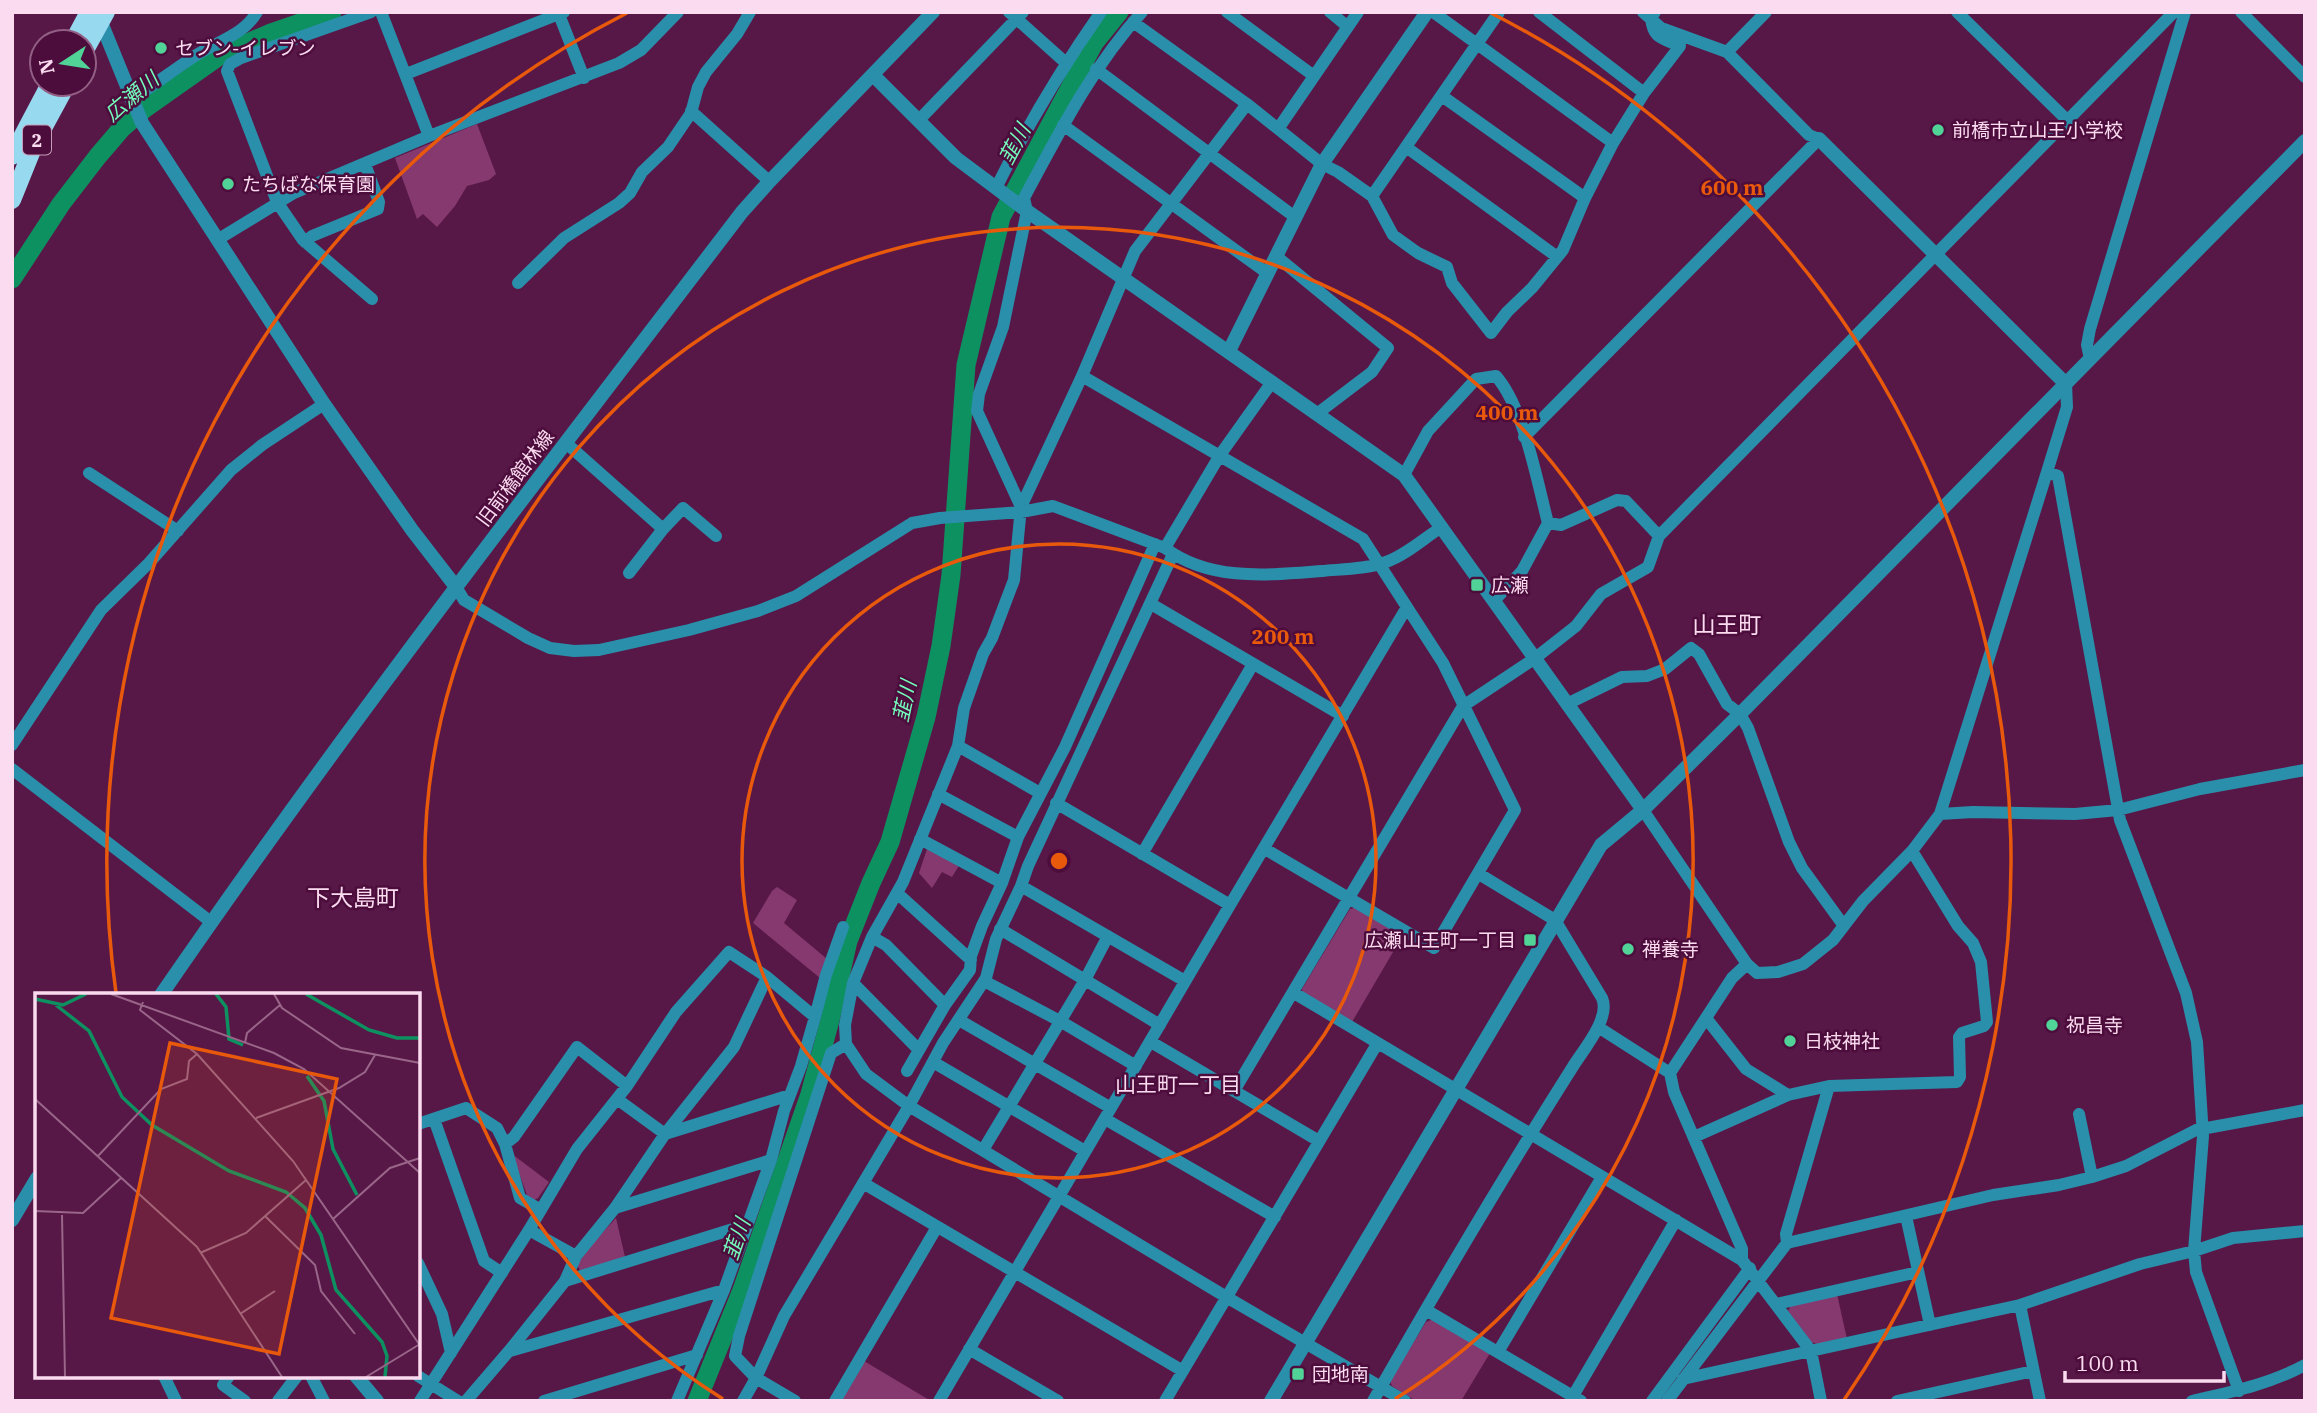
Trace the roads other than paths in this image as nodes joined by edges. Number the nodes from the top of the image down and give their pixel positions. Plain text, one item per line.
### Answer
1 (257, 12) edge
2 (370, 12) edge
3 (381, 12) edge
4 (678, 12) edge
5 (750, 12) edge
6 (933, 12) edge
7 (1101, 12) edge
8 (1227, 12) edge
9 (1330, 12) edge
10 (1358, 12) edge
11 (1427, 12) edge
12 (1433, 12) edge
13 (1499, 12) edge
14 (1539, 12) edge
15 (1766, 12) edge
16 (1957, 12) edge
17 (2174, 12) edge
18 (2185, 12) edge
19 (2241, 12) edge
20 (560, 13) edge
21 (98, 14) edge
22 (1016, 14) edge
23 (1650, 14) edge
24 (1138, 17) edge
25 (1348, 27) junction
26 (86, 28) edge
27 (1478, 45) junction
28 (1727, 52) junction
29 (1066, 63) junction
30 (1096, 69) junction
31 (406, 74) junction
32 (873, 75) junction
33 (1314, 76) junction
34 (2305, 77) edge
35 (584, 78) junction
36 (1644, 93) junction
37 (1442, 96) junction
38 (43, 98) edge
39 (60, 98) edge
40 (132, 103) junction
41 (1247, 104) junction
42 (691, 111) junction
43 (918, 121) junction
44 (2068, 121) junction
45 (1063, 125) junction
46 (1278, 129) junction
47 (429, 136) junction
48 (1819, 139) junction
49 (2305, 141) edge
50 (1613, 144) junction
51 (1406, 147) junction
52 (1210, 153) junction
53 (12, 156) edge
54 (365, 164) junction
55 (1322, 164) junction
56 (769, 181) junction
57 (998, 189) junction
58 (1372, 196) junction
59 (1585, 198) junction
60 (12, 200) edge
61 (277, 202) junction
62 (1171, 204) junction
63 (1022, 206) junction
64 (1295, 217) junction
65 (216, 240) junction
66 (305, 242) junction
67 (1276, 256) junction
68 (1556, 256) junction
69 (1936, 256) junction
70 (1267, 274) junction
71 (1124, 277) junction
72 (518, 283) dead end
73 (372, 299) dead end
74 (1229, 351) junction
75 (2090, 359) junction
76 (1082, 376) junction
77 (1272, 382) junction
78 (2066, 384) junction
79 (324, 404) junction
80 (1318, 413) junction
81 (1524, 437) junction
82 (566, 443) junction
83 (1220, 455) junction
84 (2047, 472) junction
85 (89, 473) dead end
86 (1404, 475) junction
87 (1021, 510) junction
88 (1548, 523) junction
89 (1441, 527) junction
90 (663, 529) junction
91 (178, 531) junction
92 (716, 536) dead end
93 (1659, 536) junction
94 (1164, 549) junction
95 (1380, 564) junction
96 (629, 573) dead end
97 (456, 587) junction
98 (1494, 601) junction
99 (1151, 604) junction
100 (1407, 607) junction
101 (1534, 659) junction
102 (1253, 664) junction
103 (1567, 704) junction
104 (1463, 706) junction
105 (1741, 714) junction
106 (1343, 716) junction
107 (12, 745) edge
108 (957, 746) junction
109 (12, 769) edge
110 (2305, 770) edge
111 (1040, 793) junction
112 (938, 794) junction
113 (1056, 803) junction
114 (1643, 810) junction
115 (2118, 810) junction
116 (1940, 814) junction
117 (1018, 837) junction
118 (920, 839) junction
119 (1265, 849) junction
120 (1912, 851) junction
121 (1142, 854) junction
122 (1479, 874) junction
123 (1002, 883) junction
124 (1021, 886) junction
125 (897, 893) junction
126 (1350, 898) junction
127 (1230, 905) junction
128 (1555, 920) junction
129 (211, 922) junction
130 (1844, 926) junction
131 (843, 927) dead end
132 (1000, 929) junction
133 (1108, 936) junction
134 (872, 937) junction
135 (971, 960) junction
136 (1747, 964) junction
137 (767, 977) junction
138 (1085, 980) junction
139 (984, 981) junction
140 (1185, 981) junction
141 (853, 984) junction
142 (162, 993) edge
143 (1294, 993) junction
144 (945, 1005) junction
145 (815, 1017) junction
146 (1706, 1018) junction
147 (959, 1020) junction
148 (1060, 1021) junction
149 (1160, 1025) junction
150 (1598, 1027) junction
151 (1151, 1042) junction
152 (846, 1044) junction
153 (1377, 1044) junction
154 (919, 1050) junction
155 (933, 1062) junction
156 (1034, 1065) junction
157 (1136, 1066) junction
158 (907, 1071) dead end
159 (1670, 1073) junction
160 (627, 1086) junction
161 (1829, 1086) junction
162 (1456, 1088) junction
163 (1234, 1091) junction
164 (790, 1095) junction
165 (1788, 1095) junction
166 (617, 1099) junction
167 (909, 1106) junction
168 (1009, 1106) junction
169 (2305, 1110) edge
170 (1108, 1114) junction
171 (2079, 1114) dead end
172 (434, 1119) junction
173 (420, 1123) edge
174 (2203, 1129) junction
175 (665, 1133) junction
176 (1531, 1135) junction
177 (1694, 1137) junction
178 (1319, 1141) junction
179 (505, 1144) junction
180 (983, 1150) junction
181 (1085, 1151) junction
182 (771, 1160) junction
183 (1602, 1177) junction
184 (2092, 1177) junction
185 (35, 1181) edge
186 (863, 1183) junction
187 (1059, 1196) junction
188 (615, 1208) junction
189 (541, 1210) junction
190 (1906, 1216) junction
191 (1275, 1217) junction
192 (12, 1220) edge
193 (1676, 1220) junction
194 (746, 1225) junction
195 (937, 1227) junction
196 (529, 1230) junction
197 (2305, 1231) edge
198 (1787, 1243) junction
199 (2194, 1251) junction
200 (576, 1256) junction
201 (1746, 1264) junction
202 (420, 1266) edge
203 (1918, 1272) junction
204 (502, 1273) junction
205 (1013, 1273) junction
206 (1759, 1280) junction
207 (565, 1281) junction
208 (724, 1290) junction
209 (1228, 1298) junction
210 (1776, 1304) junction
211 (2020, 1305) junction
212 (1426, 1310) junction
213 (1930, 1325) junction
214 (1305, 1343) junction
215 (969, 1349) junction
216 (509, 1351) junction
217 (1811, 1351) junction
218 (1498, 1352) junction
219 (450, 1353) junction
220 (696, 1355) junction
221 (2305, 1364) edge
222 (1182, 1371) junction
223 (2033, 1371) junction
224 (420, 1377) edge
225 (165, 1378) edge
226 (228, 1378) edge
227 (295, 1378) edge
228 (312, 1378) edge
229 (358, 1378) edge
230 (756, 1378) junction
231 (1683, 1378) junction
232 (430, 1384) junction
233 (1381, 1386) junction
234 (2239, 1391) junction
235 (1577, 1398) edge
236 (176, 1401) edge
237 (245, 1401) edge
238 (278, 1401) edge
239 (324, 1401) edge
240 (377, 1401) edge
241 (419, 1401) edge
242 (458, 1401) edge
243 (466, 1401) edge
244 (544, 1401) edge
245 (677, 1401) edge
246 (743, 1401) edge
247 (796, 1401) edge
248 (835, 1401) edge
249 (939, 1401) edge
250 (1058, 1401) edge
251 (1166, 1401) edge
252 (1271, 1401) edge
253 (1373, 1401) edge
254 (1405, 1401) edge
255 (1652, 1401) edge
256 (1667, 1401) edge
257 (1821, 1401) edge
258 (1897, 1401) edge
259 (2040, 1401) edge
260 (2192, 1401) edge

1 - 40 street
2 - 61 street
3 - 31 street
4 - 35 street
5 - 42 street
6 - 32 street, 旧前橋館林線
7 - 29 street
8 - 33 street
9 - 25 street
10 - 25 street
11 - 55 street
12 - 27 street
13 - 27 street
14 - 36 street
15 - 28 street
16 - 44 street
17 - 44 street
18 - 75 street
19 - 34 street
20 - 31 street
20 - 35 street
21 - 26 main road
21 - 40 street
22 - 29 street
22 - 43 street
23 - 28 street
23 - 36 street
24 - 30 street
24 - 41 street
25 - 33 street
27 - 37 street
27 - 50 street
28 - 48 street
29 - 57 street
30 - 45 street
30 - 52 street
31 - 47 street
32 - 43 street
32 - 56 street, 旧前橋館林線
33 - 46 street
35 - 47 street
36 - 50 street
37 - 51 street
37 - 59 street
38 - 53 main road, 2
39 - 60 main road, 2
40 - 65 street
41 - 46 street
41 - 52 street
42 - 56 street
42 - 72 street
43 - 57 street
44 - 69 street
45 - 62 street
45 - 63 street
46 - 55 street
47 - 54 street
48 - 69 street
48 - 81 street
49 - 75 street
50 - 59 street
51 - 58 street
51 - 68 street
52 - 62 street
52 - 64 street
54 - 61 street
54 - 66 street
55 - 58 street
55 - 64 street
56 - 82 street, 旧前橋館林線
57 - 63 street
58 - 68 street
59 - 68 street
61 - 65 street
61 - 66 street
62 - 70 street
62 - 71 street
63 - 71 street
63 - 87 street
64 - 67 street
65 - 79 street
66 - 73 street
67 - 70 street
67 - 80 street
69 - 78 street
69 - 93 street
70 - 74 street
71 - 74 street
71 - 76 street
74 - 77 street
75 - 78 street
76 - 83 street
76 - 87 street
77 - 80 street
77 - 83 street
78 - 84 street
78 - 105 street
79 - 91 street
79 - 97 street
80 - 86 street
81 - 86 street
81 - 88 street
82 - 90 street
82 - 97 street, 旧前橋館林線
83 - 94 street
83 - 95 street
84 - 115 street
84 - 116 street
85 - 91 street
86 - 89 street
87 - 94 street
87 - 97 street
87 - 108 street
88 - 93 street
88 - 98 street
89 - 95 street
89 - 98 street
90 - 92 street
90 - 96 street
91 - 107 street
93 - 101 street
94 - 95 street
94 - 99 street
94 - 111 street
95 - 100 street
97 - 129 street, 旧前橋館林線
98 - 101 street
99 - 102 street
99 - 113 street
100 - 104 street
100 - 106 street
101 - 103 street
101 - 104 street
102 - 106 street
102 - 121 street
103 - 105 street
103 - 114 street
104 - 122 street
104 - 126 street
105 - 114 street
105 - 130 street
106 - 119 street
108 - 111 street
108 - 112 street
109 - 129 street
110 - 115 street
111 - 117 street
112 - 117 street
112 - 118 street
113 - 121 street
113 - 124 street
114 - 128 street
114 - 136 street
115 - 116 street
115 - 174 street
116 - 120 street
117 - 123 street
118 - 123 street
118 - 125 street
119 - 126 street
119 - 127 street
120 - 130 street
120 - 161 street
121 - 127 street
122 - 126 street
122 - 128 street
123 - 135 street
124 - 132 street
124 - 133 street
125 - 134 street
125 - 135 street
126 - 143 street
127 - 140 street
128 - 150 street
128 - 162 street
129 - 142 street, 旧前橋館林線
130 - 136 street
131 - 145 street
132 - 138 street
132 - 139 street
133 - 138 street
133 - 140 street
134 - 141 street
134 - 144 street
135 - 144 street
136 - 146 street
137 - 145 street
137 - 160 street
137 - 175 street
138 - 148 street
138 - 149 street
139 - 147 street
139 - 148 street
140 - 149 street
141 - 152 street
141 - 154 street
143 - 153 street
143 - 163 street
144 - 154 street
145 - 164 street
146 - 159 street
146 - 165 street
147 - 155 street
147 - 156 street
148 - 156 street
148 - 157 street
149 - 151 street
150 - 159 street
150 - 176 street
151 - 157 street
151 - 163 street
152 - 167 street
152 - 230 street
153 - 162 street
153 - 178 street
154 - 158 street
155 - 167 street
155 - 168 street
156 - 168 street
156 - 170 street
157 - 170 street
159 - 177 street
160 - 166 street
160 - 179 street
161 - 165 street
161 - 198 street
162 - 176 street
162 - 214 street
163 - 178 street
164 - 175 street
164 - 182 street
165 - 177 street
166 - 175 street
166 - 189 street
167 - 180 street
167 - 186 street
168 - 180 street
168 - 181 street
169 - 174 street
170 - 181 street
170 - 191 street
171 - 184 street
172 - 173 street
172 - 179 street
172 - 204 street
174 - 184 street
174 - 199 street
175 - 188 street
176 - 183 street
176 - 212 street
177 - 201 street
178 - 191 street
179 - 189 street
180 - 187 street
181 - 187 street
182 - 188 street
182 - 194 street
183 - 193 street
183 - 218 street
184 - 190 street
185 - 192 street
186 - 195 street
186 - 230 street
187 - 205 street
187 - 209 street
188 - 200 street
189 - 196 street
190 - 198 street
190 - 203 street
191 - 209 street
193 - 201 street
193 - 235 street
194 - 207 street
194 - 208 street
195 - 205 street
195 - 248 street
196 - 200 street
196 - 204 street
197 - 199 street
198 - 206 street
199 - 211 street
199 - 234 street
200 - 207 street
201 - 206 street
201 - 255 street
202 - 219 street
203 - 210 street
203 - 213 street
204 - 219 street
205 - 215 street
205 - 222 street
206 - 210 street
206 - 231 street
207 - 216 street
208 - 216 street
208 - 220 street
209 - 214 street
209 - 222 street
210 - 217 street
211 - 213 street
211 - 223 street
212 - 218 street
212 - 233 street
213 - 217 street
214 - 233 street
214 - 252 street
215 - 249 street
215 - 250 street
216 - 243 street
217 - 231 street
217 - 257 street
218 - 235 street
219 - 232 street
220 - 244 street
220 - 245 street
221 - 234 street
222 - 251 street
223 - 258 street
223 - 259 street
224 - 232 street
225 - 236 street
226 - 237 street
227 - 238 street
228 - 239 street
229 - 240 street
230 - 246 street
230 - 247 street
231 - 256 street
232 - 241 street
232 - 242 street
233 - 253 street
233 - 254 street
234 - 260 street

